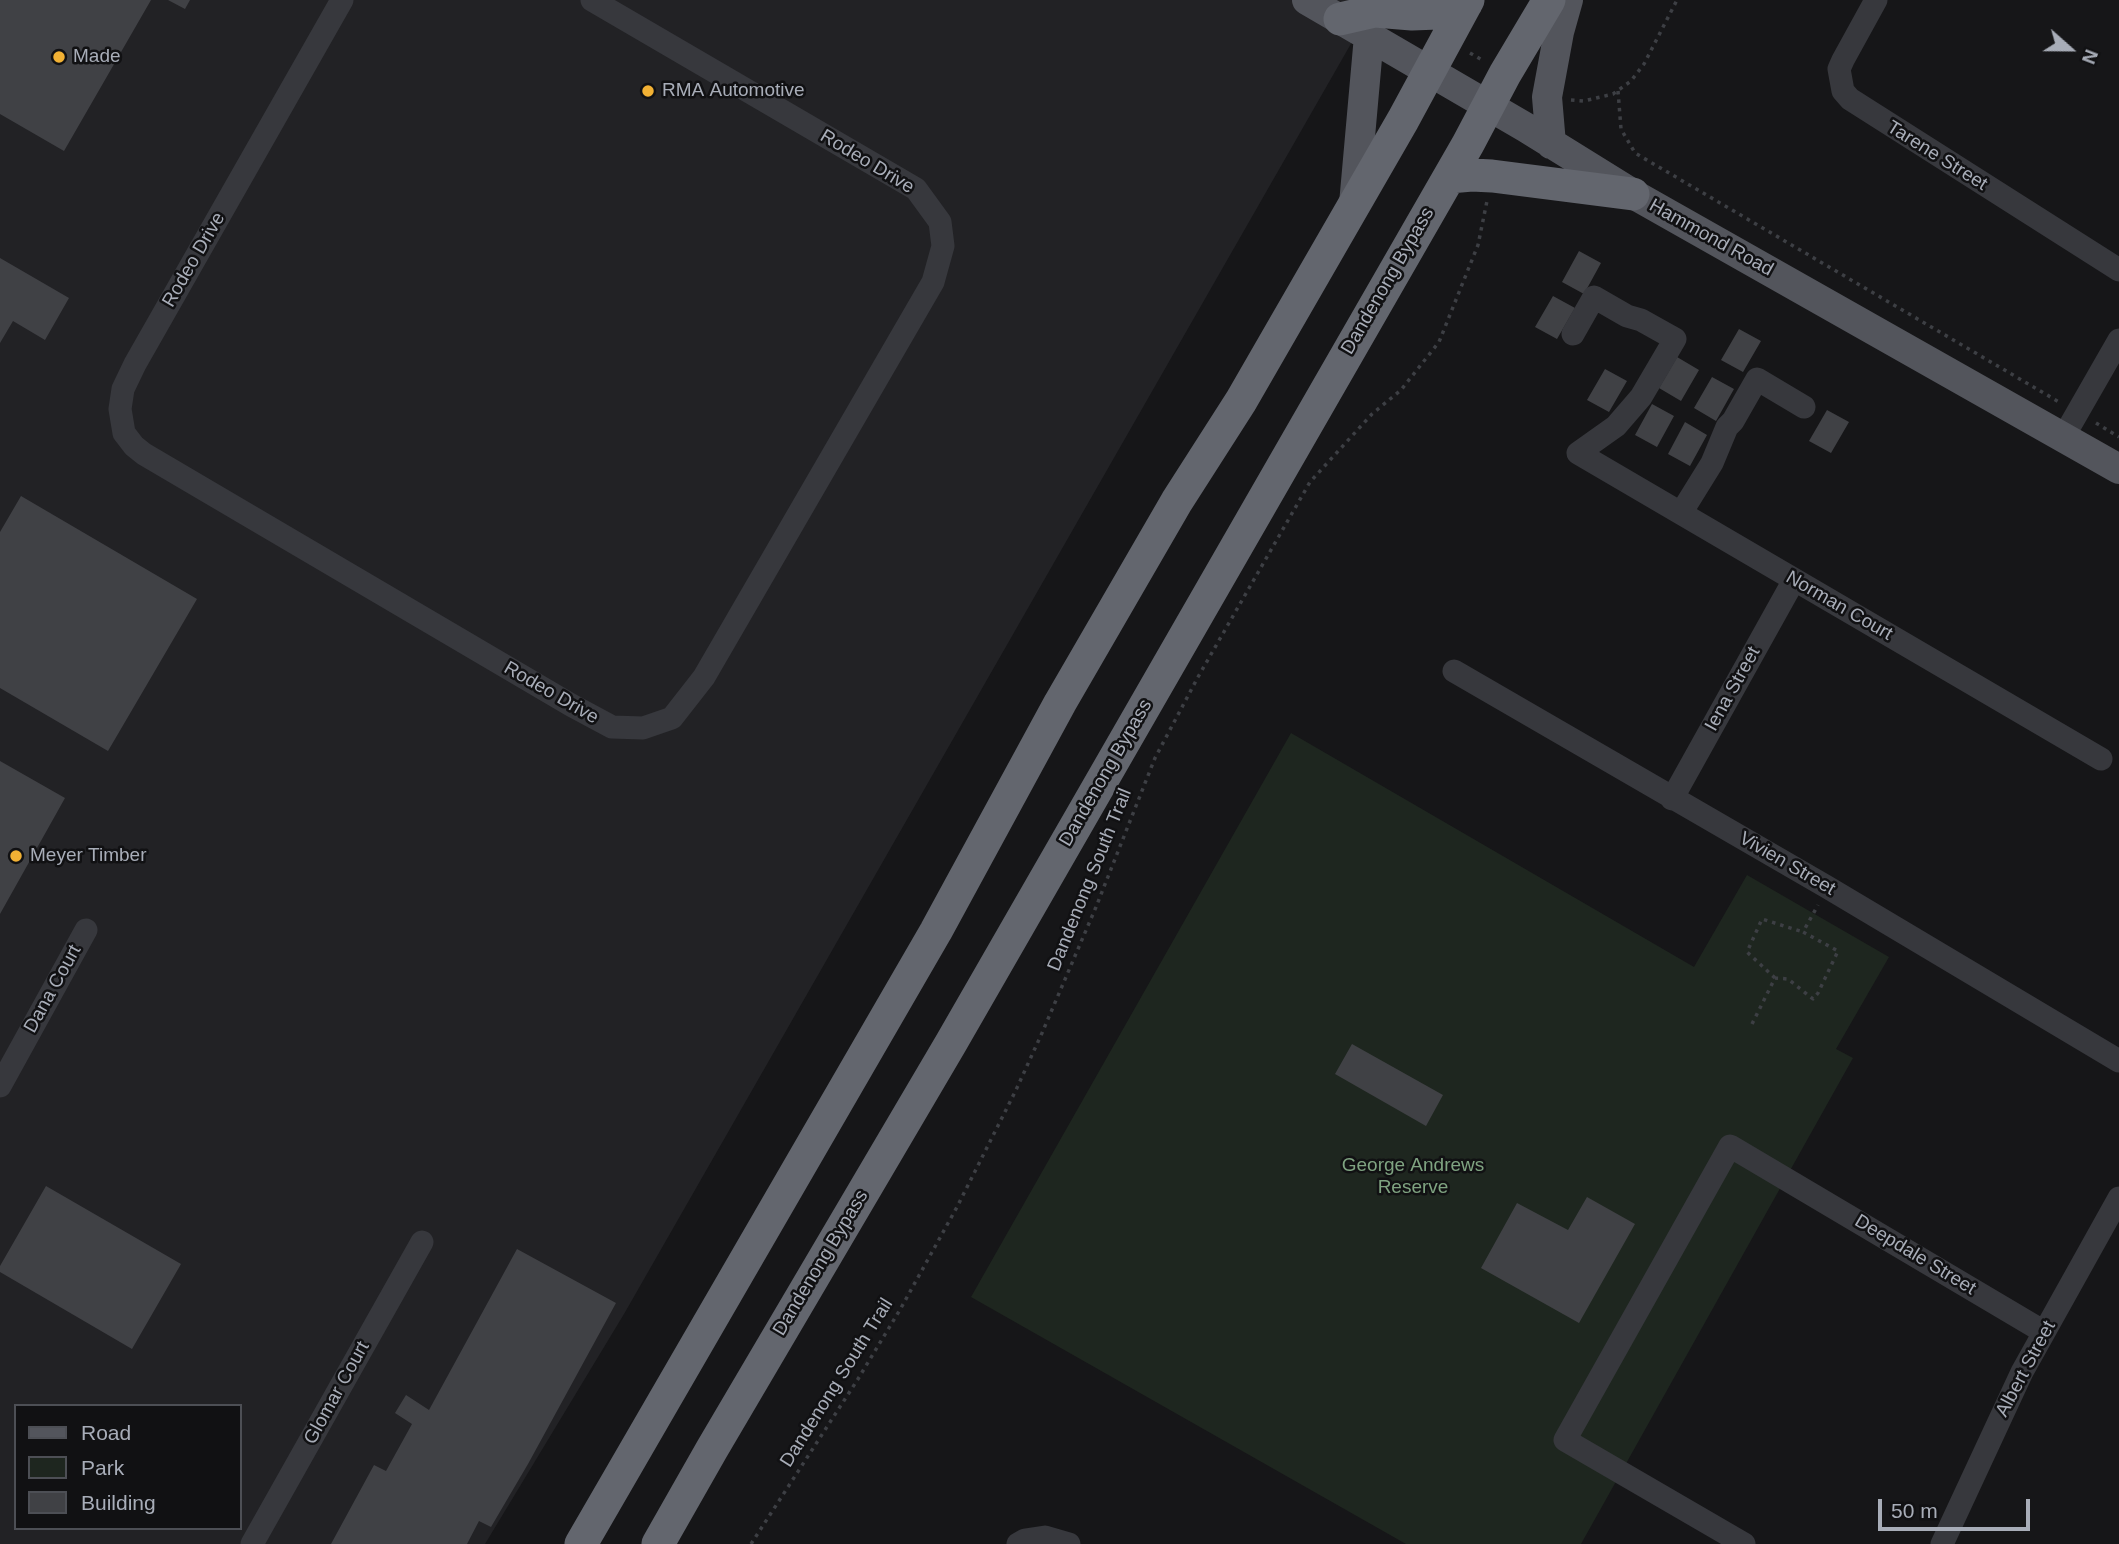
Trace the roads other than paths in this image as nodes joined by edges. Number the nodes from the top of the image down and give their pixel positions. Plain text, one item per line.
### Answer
1 (342, 0) edge
2 (592, 0) edge
3 (1307, 0) edge
4 (1549, 0) edge
5 (1568, 0) edge
6 (1876, 0) edge
7 (1467, 2) edge
8 (1340, 19) junction
9 (1369, 36) junction
10 (1430, 72) junction
11 (1488, 106) junction
12 (1551, 144) junction
13 (1448, 177) junction
14 (1633, 194) junction
15 (1354, 204) junction
16 (2119, 270) edge
17 (1573, 334) dead end
18 (2119, 340) edge
19 (1804, 407) dead end
20 (2071, 424) junction
21 (2119, 469) edge
22 (1681, 513) junction
23 (1794, 580) junction
24 (1454, 671) dead end
25 (2101, 759) dead end
26 (1672, 799) junction
27 (86, 930) dead end
28 (2119, 1061) edge
29 (0, 1086) edge
30 (2117, 1207) edge
31 (422, 1242) dead end
32 (2044, 1332) junction
33 (252, 1544) edge
34 (581, 1544) edge
35 (658, 1544) edge
36 (1018, 1544) edge
37 (1069, 1544) edge
38 (1744, 1544) edge
39 (1942, 1544) edge

1 - 2 street, Rodeo Drive
3 - 8 main road, Hammond Road
4 - 11 highway, Dandenong Bypass
5 - 12 main road
6 - 16 street, Tarene Street
7 - 8 highway
7 - 10 highway
8 - 9 main road, Hammond Road
9 - 10 main road, Hammond Road
9 - 15 main road
10 - 11 main road, Hammond Road
10 - 15 highway
11 - 12 main road, Hammond Road
11 - 13 highway, Dandenong Bypass
12 - 14 main road, Hammond Road
13 - 14 highway
13 - 35 highway, Dandenong Bypass
14 - 20 main road, Hammond Road
15 - 34 highway
17 - 22 street, Norman Court
18 - 20 street
19 - 22 street
20 - 21 main road, Hammond Road
22 - 23 street, Norman Court
23 - 25 street, Norman Court
23 - 26 street, Iena Street
24 - 26 street, Vivien Street
26 - 28 street, Vivien Street
27 - 29 street, Dana Court
30 - 32 street, Albert Street
31 - 33 street, Glomar Court
32 - 38 street, Deepdale Street
32 - 39 street, Albert Street
36 - 37 street

